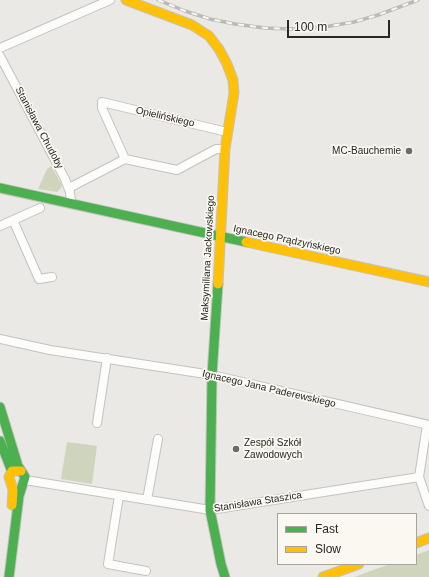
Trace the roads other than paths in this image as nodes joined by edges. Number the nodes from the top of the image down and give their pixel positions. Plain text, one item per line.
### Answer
1 (110, 0) edge
2 (126, 0) edge
3 (0, 48) edge
4 (0, 56) edge
5 (227, 132) junction
6 (224, 149) junction
7 (125, 158) junction
8 (0, 188) edge
9 (69, 188) junction
10 (71, 203) junction
11 (40, 208) dead end
12 (13, 220) junction
13 (0, 226) edge
14 (221, 237) junction
15 (52, 277) dead end
16 (429, 282) edge
17 (0, 339) edge
18 (107, 358) junction
19 (212, 375) junction
20 (0, 406) edge
21 (97, 423) dead end
22 (428, 425) edge
23 (158, 439) dead end
24 (0, 441) edge
25 (21, 471) junction
26 (8, 477) edge
27 (419, 477) junction
28 (24, 482) junction
29 (119, 496) junction
30 (147, 500) junction
31 (429, 506) edge
32 (210, 510) junction
33 (429, 538) edge
34 (417, 543) edge
35 (356, 565) edge
36 (146, 571) dead end
37 (3, 577) edge
38 (9, 577) edge
39 (225, 577) edge
40 (323, 577) edge

1 - 3 street
2 - 5 street, Maksymiliana Jackowskiego
4 - 9 street, Stanisława Chudoby
5 - 6 street, Maksymiliana Jackowskiego
5 - 7 street, Opielińskiego
6 - 7 street
6 - 14 street, Maksymiliana Jackowskiego
7 - 9 street
8 - 10 street, Ignacego Prądzyńskiego
9 - 10 street, Stanisława Chudoby
10 - 14 street, Ignacego Prądzyńskiego
11 - 12 street
12 - 13 street
12 - 15 street
14 - 16 street, Ignacego Prądzyńskiego
14 - 19 street, Maksymiliana Jackowskiego
17 - 18 street, Ignacego Jana Paderewskiego
18 - 19 street, Ignacego Jana Paderewskiego
18 - 21 street
19 - 22 street, Ignacego Jana Paderewskiego
19 - 32 street, Maksymiliana Jackowskiego
20 - 25 street
22 - 27 street
23 - 30 street
24 - 26 street
25 - 26 street
25 - 28 street
26 - 28 street
26 - 37 street
27 - 31 street
27 - 32 street, Stanisława Staszica
28 - 29 street, Stanisława Staszica
28 - 38 street
29 - 30 street, Stanisława Staszica
29 - 36 street
30 - 32 street, Stanisława Staszica
32 - 39 street, Maksymiliana Jackowskiego
33 - 34 street
35 - 40 street

